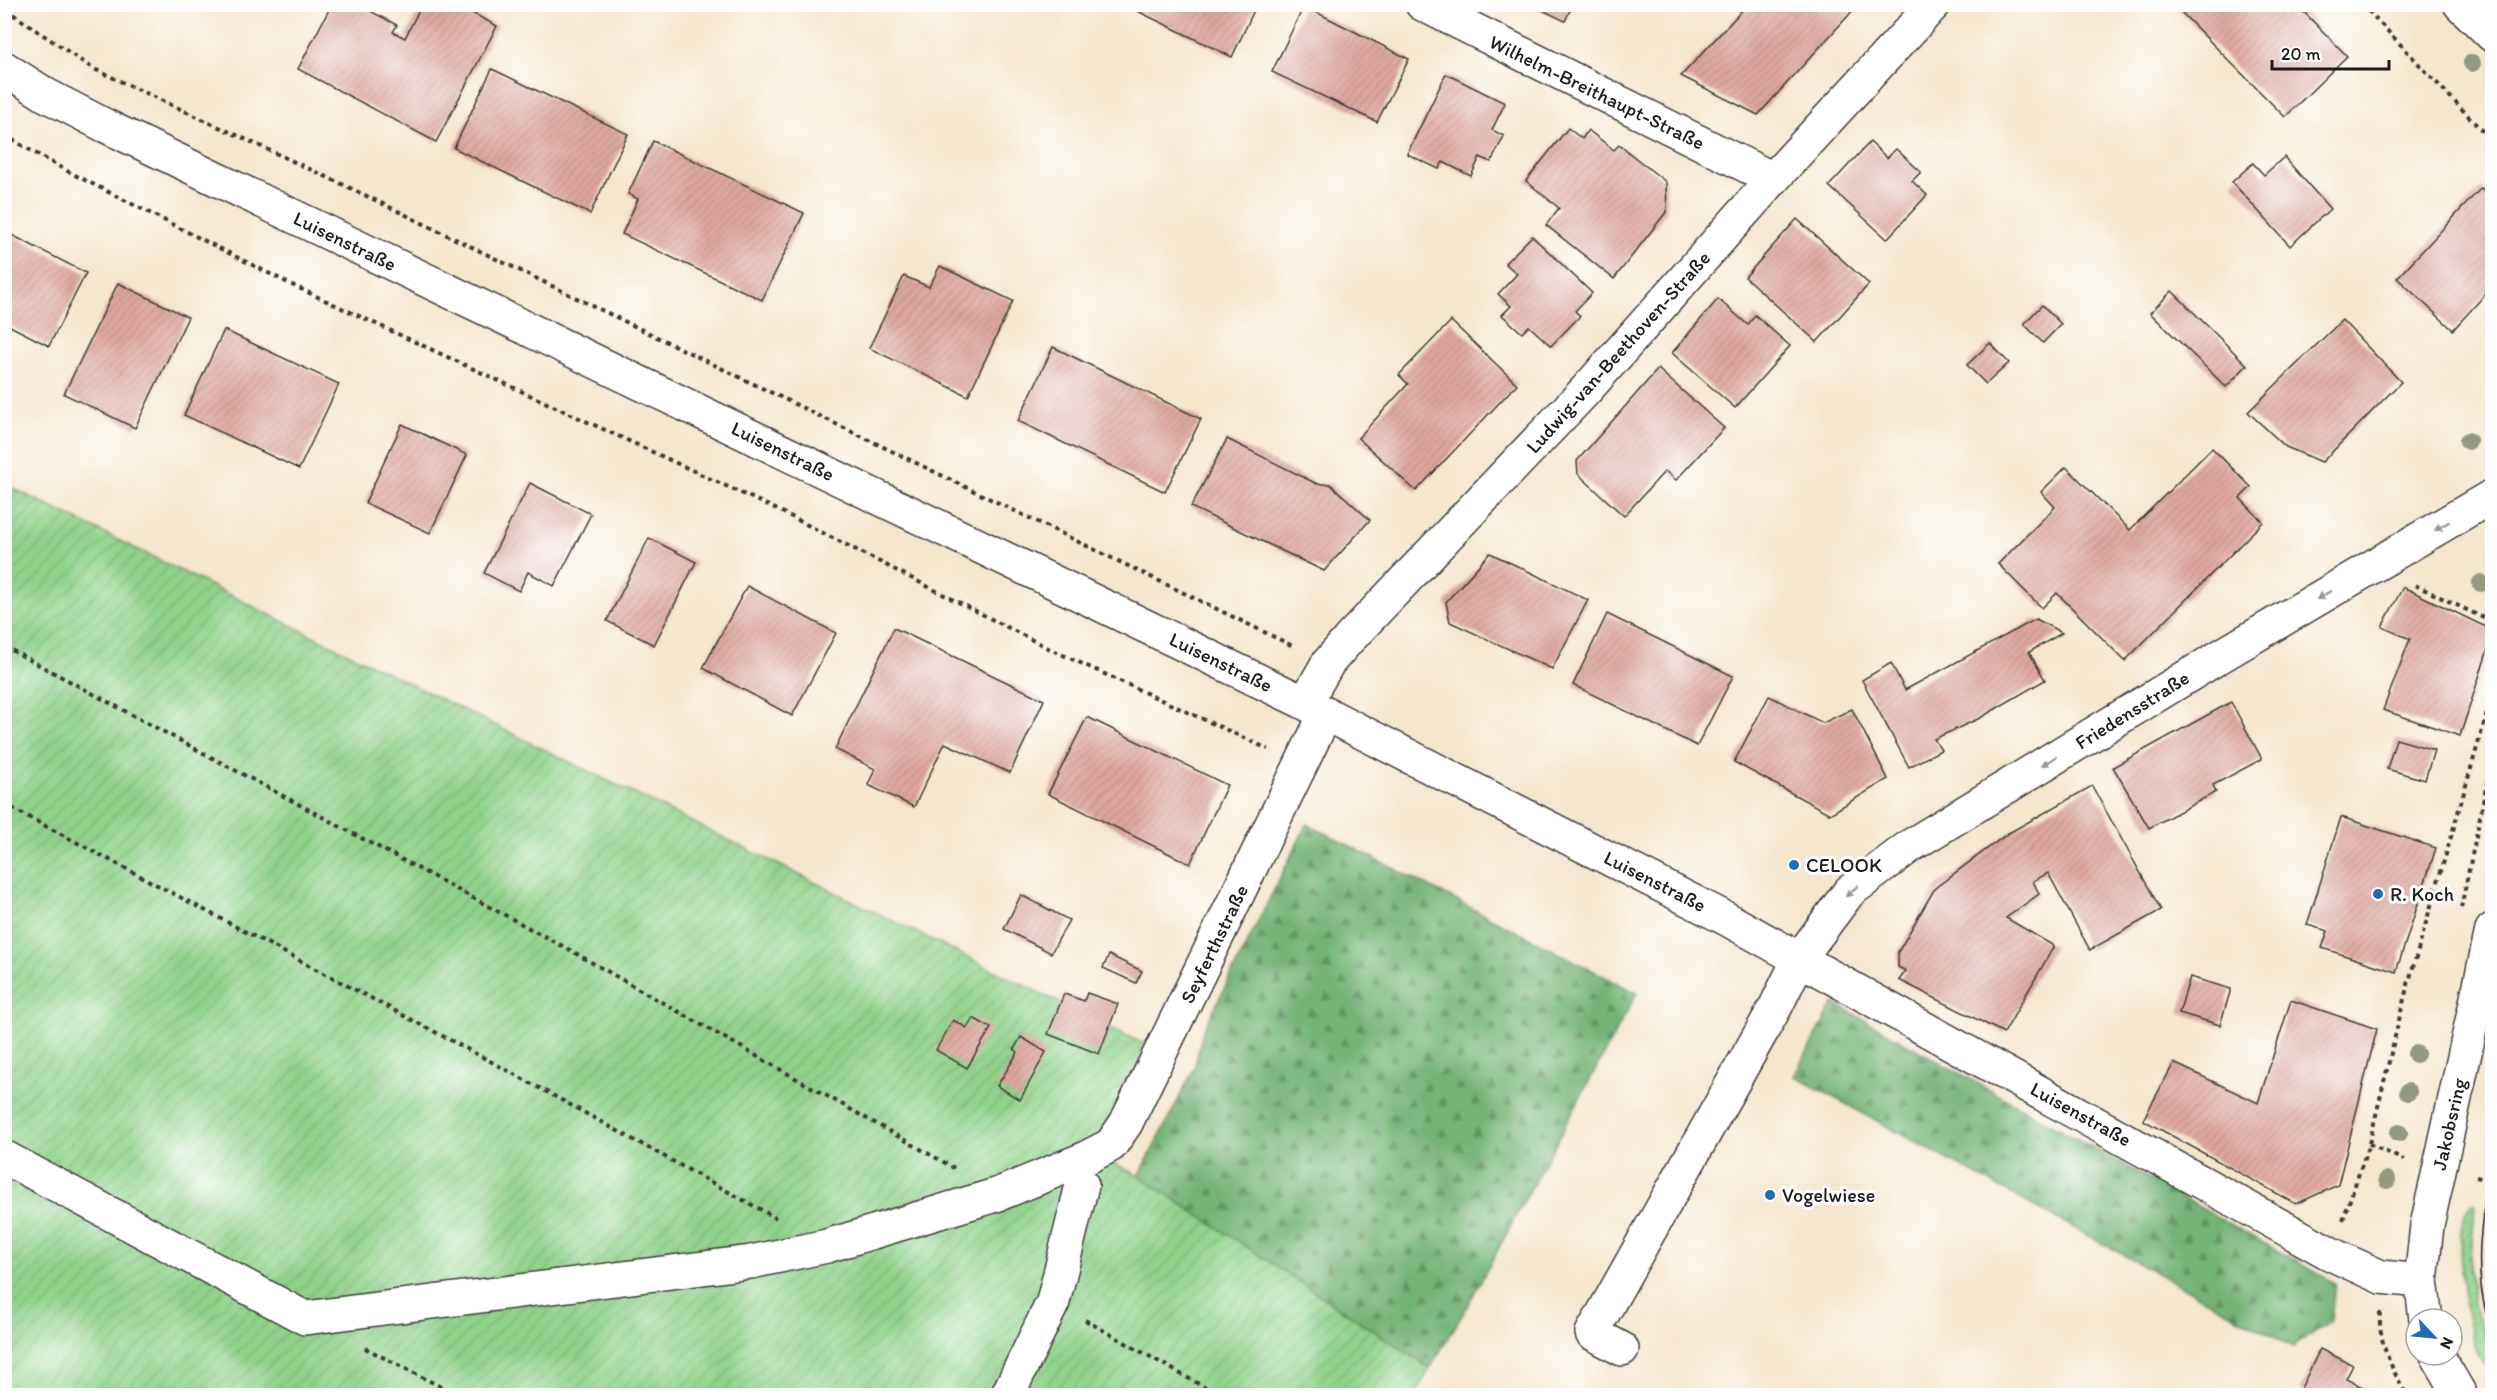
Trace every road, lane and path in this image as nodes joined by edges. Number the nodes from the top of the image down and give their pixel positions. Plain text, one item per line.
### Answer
1 (1422, 4) edge
2 (1934, 4) edge
3 (2362, 4) edge
4 (2460, 4) edge
5 (4, 13) edge
6 (2493, 35) edge
7 (4, 68) edge
8 (4, 135) edge
9 (2493, 141) edge
10 (1773, 179) junction
11 (2493, 496) edge
12 (2374, 566) junction
13 (2493, 622) edge
14 (4, 646) edge
15 (1328, 663) junction
16 (2493, 696) edge
17 (1316, 708) junction
18 (1301, 765) junction
19 (4, 804) edge
20 (2493, 930) edge
21 (1799, 959) junction
22 (4, 1157) edge
23 (1083, 1172) junction
24 (999, 1194) junction
25 (827, 1246) junction
26 (2331, 1254) junction
27 (2421, 1281) junction
28 (1053, 1302) junction
29 (2424, 1307) edge
30 (2379, 1327) dead end
31 (363, 1347) dead end
32 (1622, 1349) dead end
33 (2444, 1367) edge
34 (459, 1395) edge
35 (1007, 1395) edge
36 (1220, 1395) edge
37 (2407, 1395) edge
38 (2461, 1395) edge

1 - 10 street, Wilhelm-Breithaupt-Straße
2 - 10 street, Ludwig-van-Beethoven-Straße
3 - 9 path
4 - 6 street
5 - 15 path
7 - 17 street, Luisenstraße
8 - 18 path
10 - 15 street, Ludwig-van-Beethoven-Straße
11 -> 12 street, Friedensstraße
12 - 13 path
12 -> 21 street, Friedensstraße
14 - 24 path
15 - 17 street, Ludwig-van-Beethoven-Straße
16 - 26 path
17 - 18 street, Seyferthstraße
17 - 21 street, Luisenstraße
18 - 23 street, Seyferthstraße
19 - 25 path
20 - 27 street, Jakobsring
21 - 26 street, Luisenstraße
21 - 32 street, Friedensstraße
22 - 25 street, Seyferthstraße
23 - 24 street, Seyferthstraße
23 - 28 street
24 - 25 street, Seyferthstraße
26 - 27 street, Luisenstraße
27 - 29 street, Jakobsring
28 - 35 street
28 - 36 path
30 - 37 path
31 - 34 path
33 - 38 street

